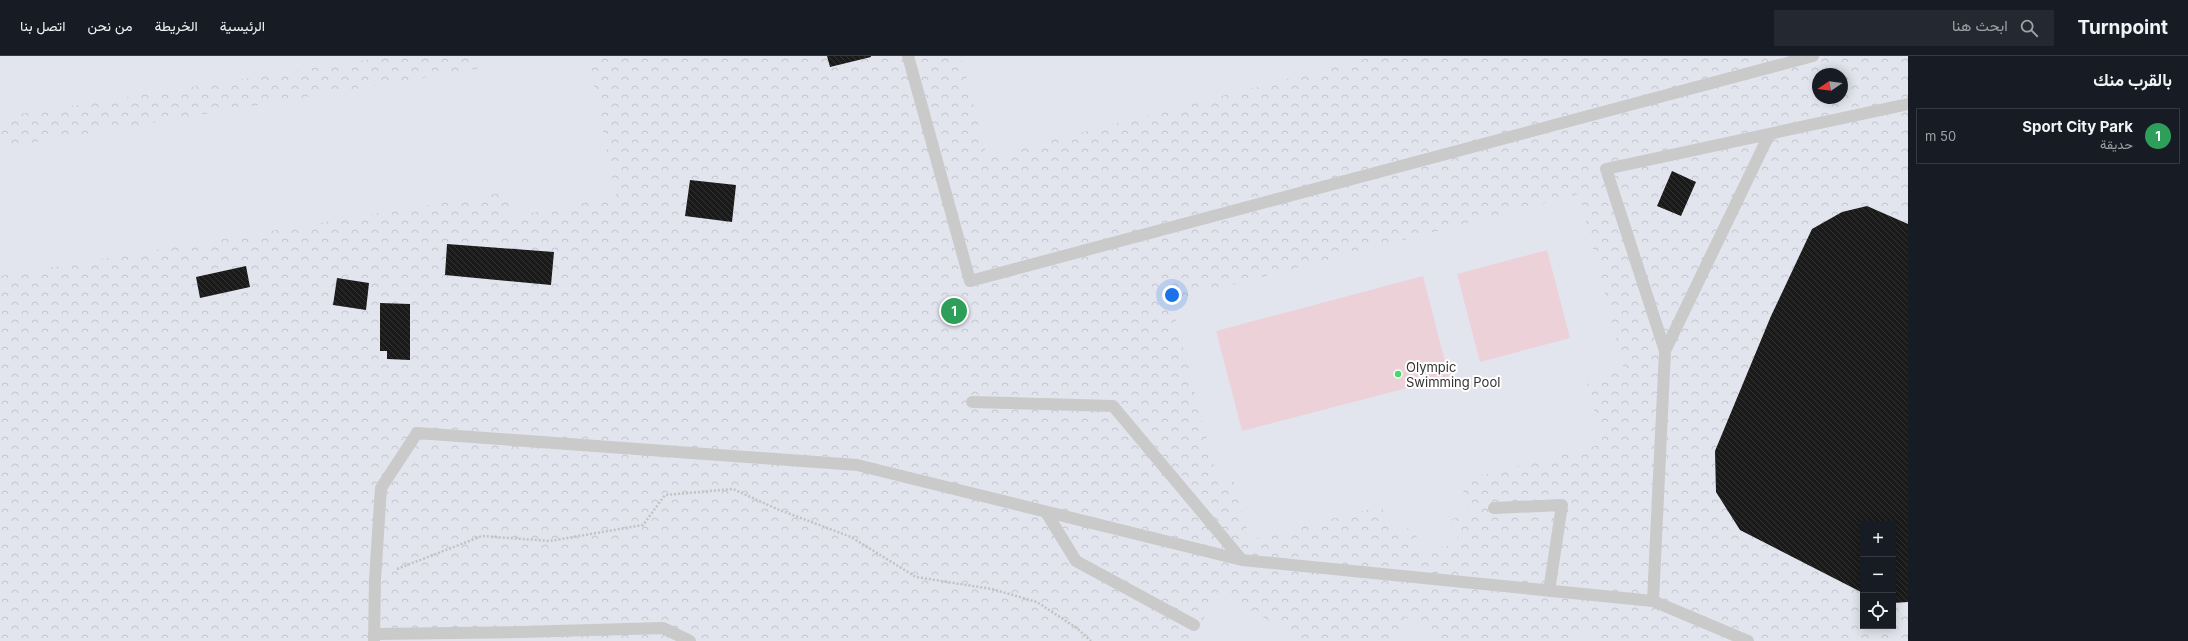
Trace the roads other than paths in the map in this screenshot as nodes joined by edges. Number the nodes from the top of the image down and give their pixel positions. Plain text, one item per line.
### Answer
1 (908, 56) edge
2 (1813, 56) edge
3 (1908, 104) edge
4 (1769, 135) junction
5 (1665, 351) junction
6 (972, 402) dead end
7 (1494, 508) dead end
8 (1046, 512) junction
9 (1242, 560) junction
10 (1549, 591) junction
11 (1653, 601) junction
12 (1194, 625) dead end
13 (374, 637) edge
14 (690, 641) edge
15 (1748, 641) edge

1 - 2 lane
3 - 4 lane
4 - 5 lane
4 - 5 lane
5 - 11 lane
6 - 9 lane
7 - 10 lane
8 - 9 lane
8 - 12 lane
8 - 13 lane
9 - 10 lane
10 - 11 lane
11 - 15 lane
13 - 14 lane

